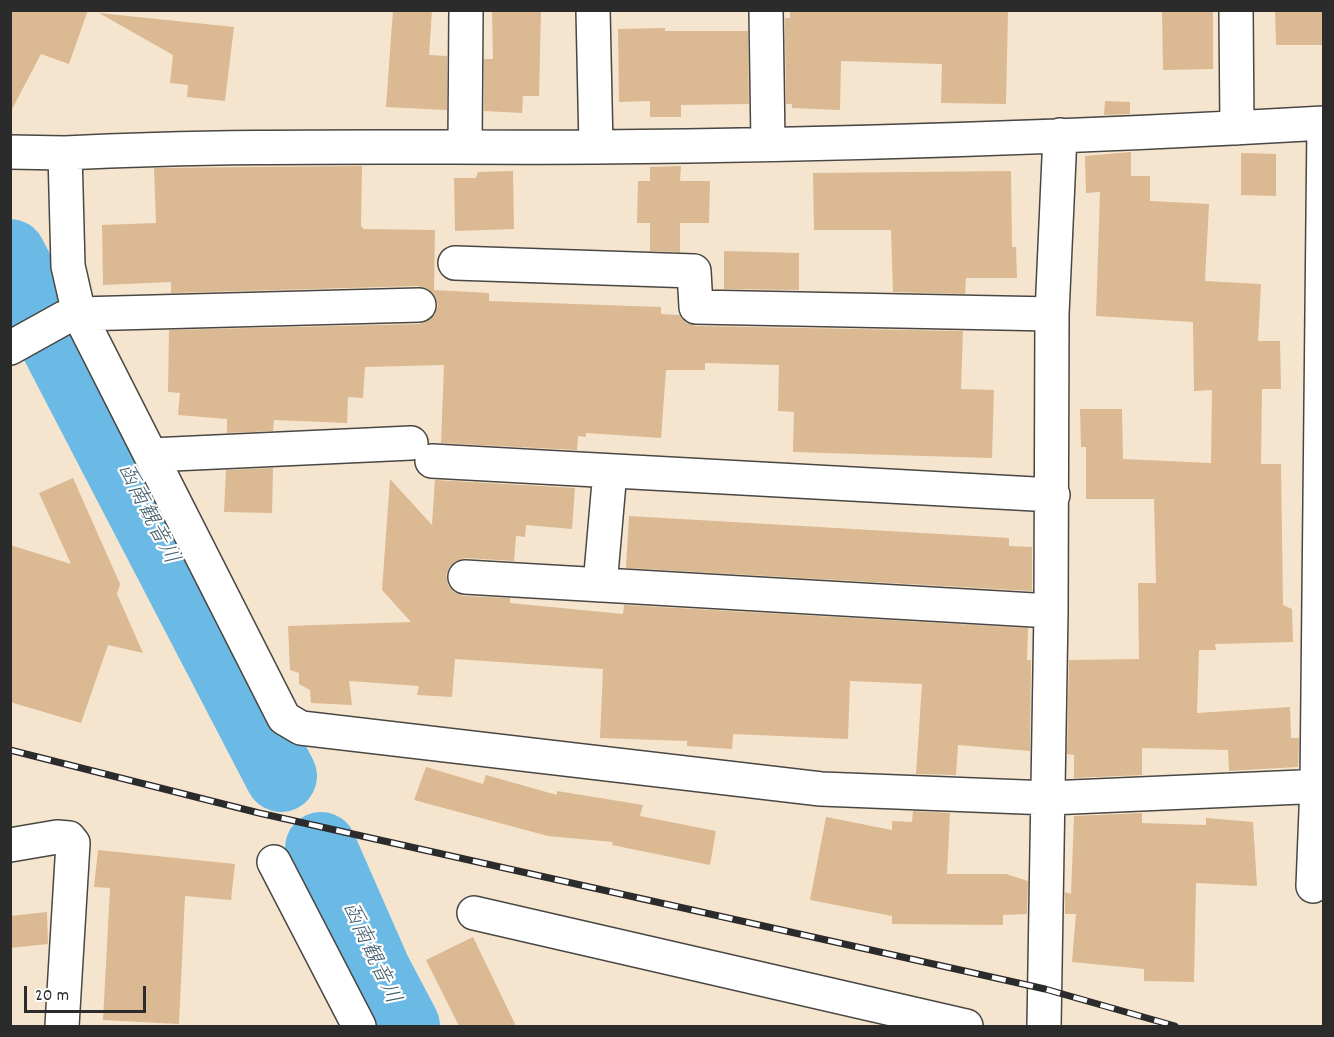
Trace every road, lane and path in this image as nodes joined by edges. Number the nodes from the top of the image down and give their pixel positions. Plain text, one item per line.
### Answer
1 (466, 10) edge
2 (593, 10) edge
3 (766, 10) edge
4 (1236, 10) edge
5 (1238, 128) junction
6 (1060, 135) junction
7 (768, 143) junction
8 (465, 145) junction
9 (596, 147) junction
10 (10, 152) edge
11 (65, 153) junction
12 (455, 263) dead end
13 (419, 305) dead end
14 (1052, 314) junction
15 (72, 316) junction
16 (13, 346) edge
17 (151, 455) junction
18 (610, 471) junction
19 (1053, 495) junction
20 (465, 578) dead end
21 (600, 585) junction
22 (1051, 611) junction
23 (1320, 786) edge
24 (1049, 798) junction
25 (10, 845) edge
26 (274, 862) dead end
27 (1314, 886) dead end
28 (474, 913) dead end
29 (62, 1026) edge
30 (359, 1026) edge
31 (966, 1026) edge
32 (1044, 1026) edge

1 - 8 street
2 - 9 street
3 - 7 street
4 - 5 street
5 - 6 street
5 - 23 street
6 - 7 street
6 - 14 street
7 - 9 street
8 - 9 street
8 - 11 street
10 - 11 street
11 - 15 street
12 - 14 street
13 - 15 street
14 - 19 street
15 - 16 street
15 - 17 street
17 - 18 street
17 - 24 street
18 - 19 street
18 - 21 street
19 - 22 street
20 - 21 street
21 - 22 street
22 - 24 street
23 - 24 street
23 - 27 street
24 - 32 street
25 - 29 street
26 - 30 street
28 - 31 street

